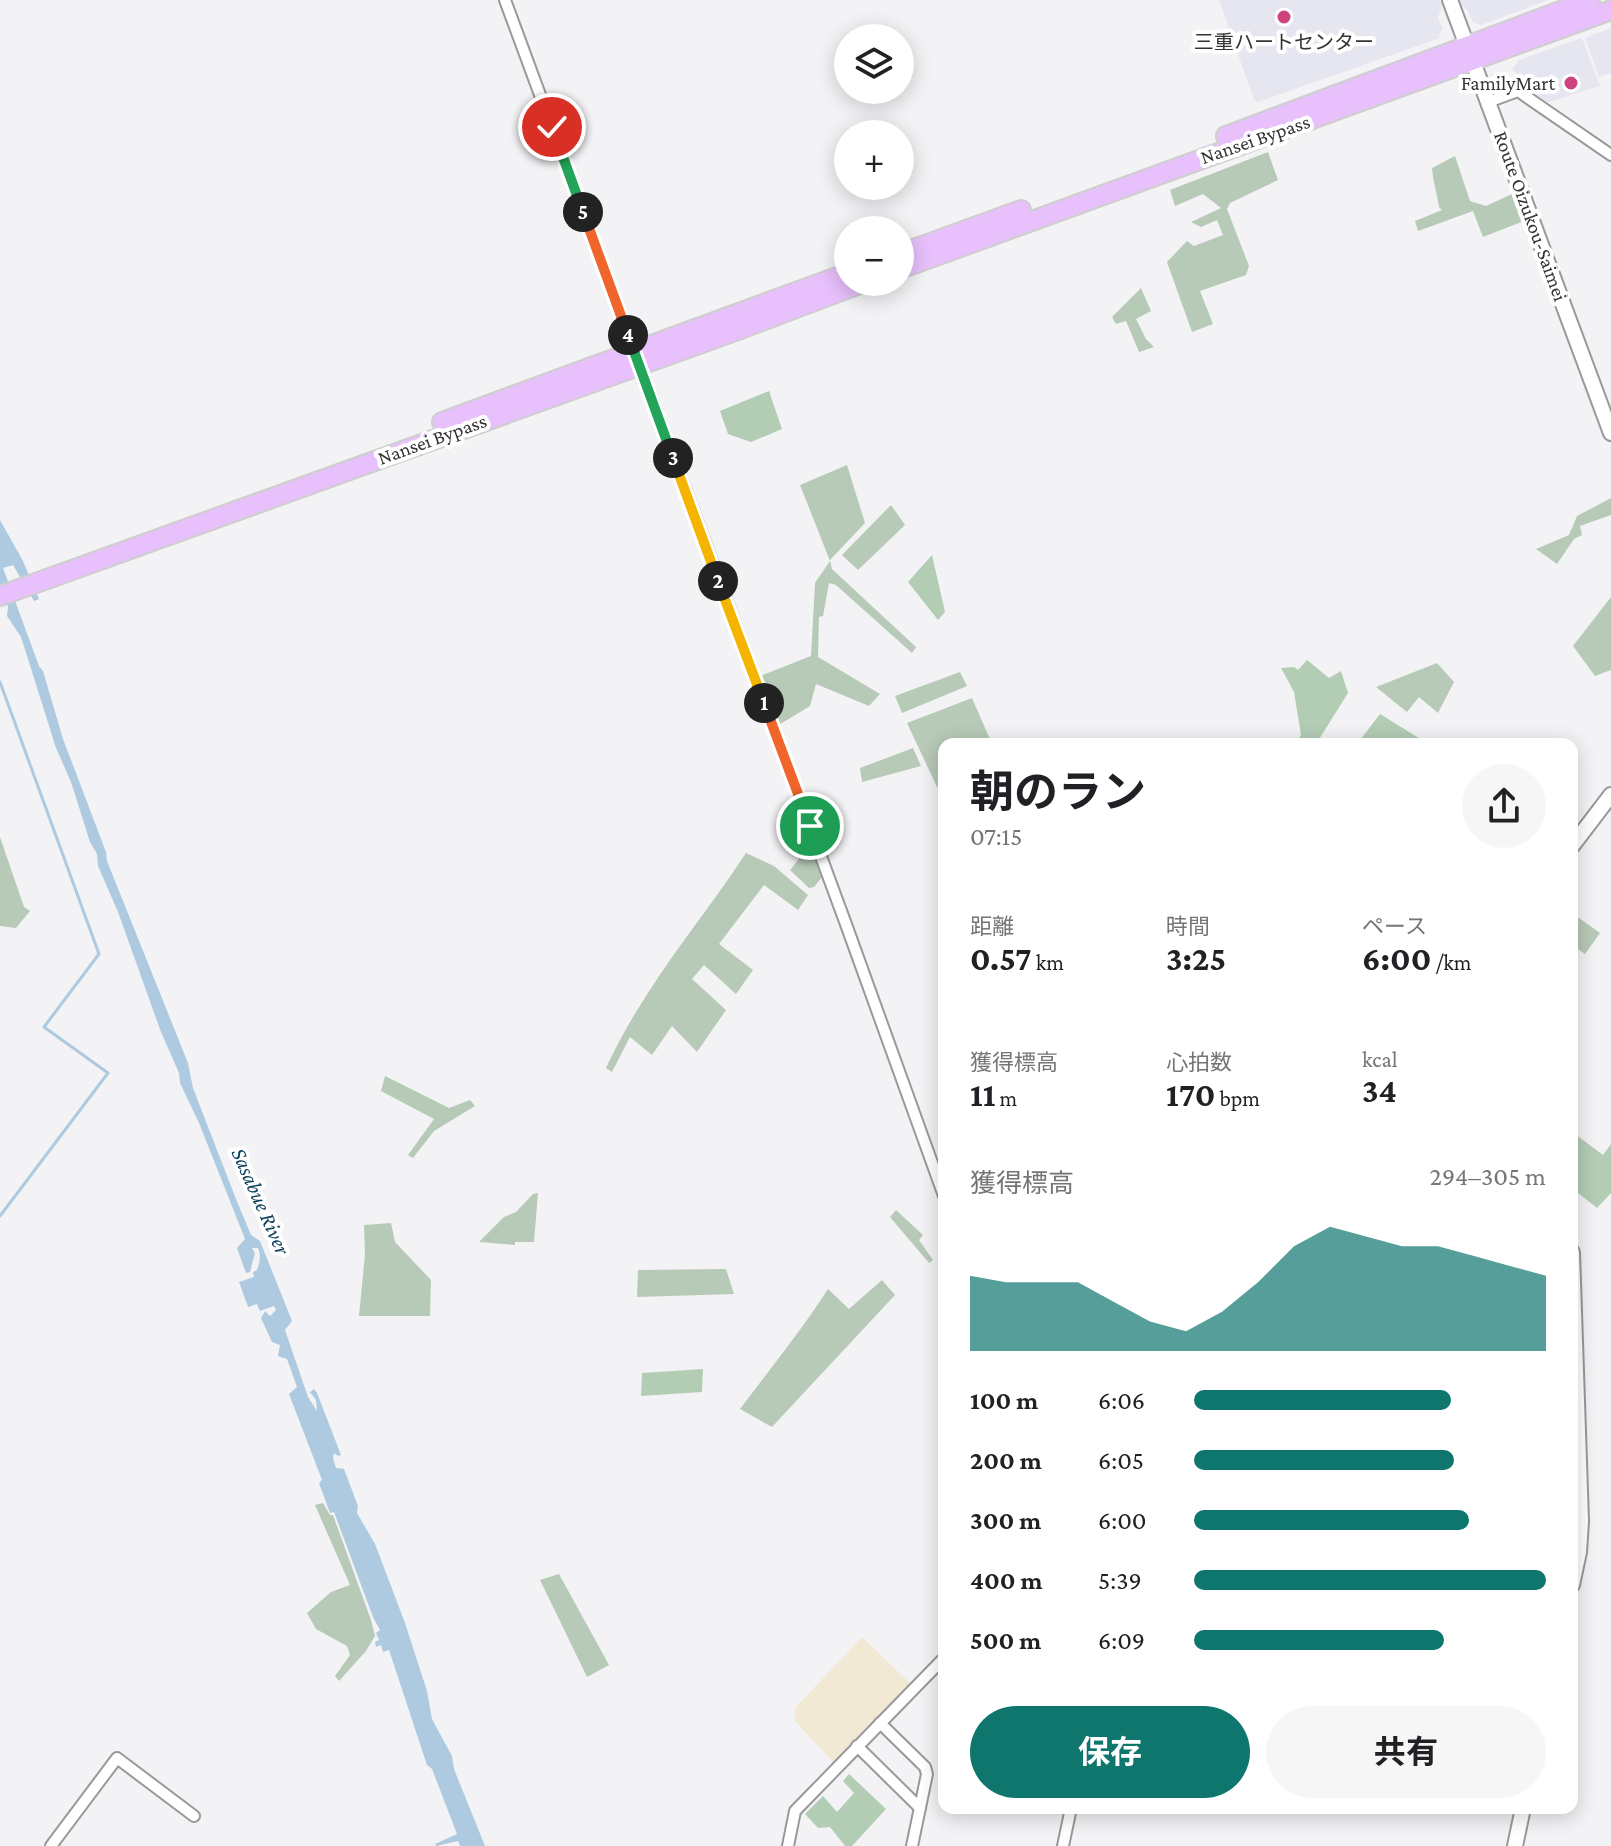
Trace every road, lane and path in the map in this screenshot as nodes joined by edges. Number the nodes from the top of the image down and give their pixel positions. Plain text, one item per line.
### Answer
1 (505, 0) edge
2 (1450, 0) edge
3 (1590, 0) edge
4 (1611, 10) edge
5 (1470, 53) junction
6 (1488, 102) junction
7 (1611, 155) edge
8 (914, 249) edge
9 (914, 264) edge
10 (834, 279) edge
11 (834, 292) edge
12 (636, 358) junction
13 (1611, 433) edge
14 (44, 574) junction
15 (0, 583) edge
16 (0, 596) edge
17 (1611, 795) edge
18 (1578, 838) edge
19 (938, 1179) edge
20 (1578, 1431) edge
21 (1578, 1557) edge
22 (938, 1664) edge
23 (880, 1723) junction
24 (857, 1746) junction
25 (920, 1808) junction
26 (1070, 1814) edge
27 (1522, 1814) edge
28 (194, 1816) dead end
29 (51, 1846) edge
30 (788, 1846) edge
31 (912, 1846) edge
32 (1063, 1846) edge
33 (1515, 1846) edge

1 - 12 street
2 - 5 main road, Route Oizukou-Saimei
3 - 5 highway, Nansei Bypass
4 - 5 highway, Nansei Bypass
5 - 6 main road, Route Oizukou-Saimei
5 - 8 highway, Nansei Bypass
5 - 9 highway, Nansei Bypass
6 - 7 street
6 - 13 main road, Route Oizukou-Saimei
10 - 12 highway, Nansei Bypass
11 - 12 highway, Nansei Bypass
12 - 14 highway, Nansei Bypass
12 - 19 street
14 - 15 highway, Nansei Bypass
14 - 16 highway, Nansei Bypass
17 - 18 main road
20 - 21 main road
22 - 23 street
23 - 24 street
23 - 25 street
24 - 25 street
24 - 30 street
25 - 31 street
26 - 32 street
27 - 33 main road
28 - 29 street

